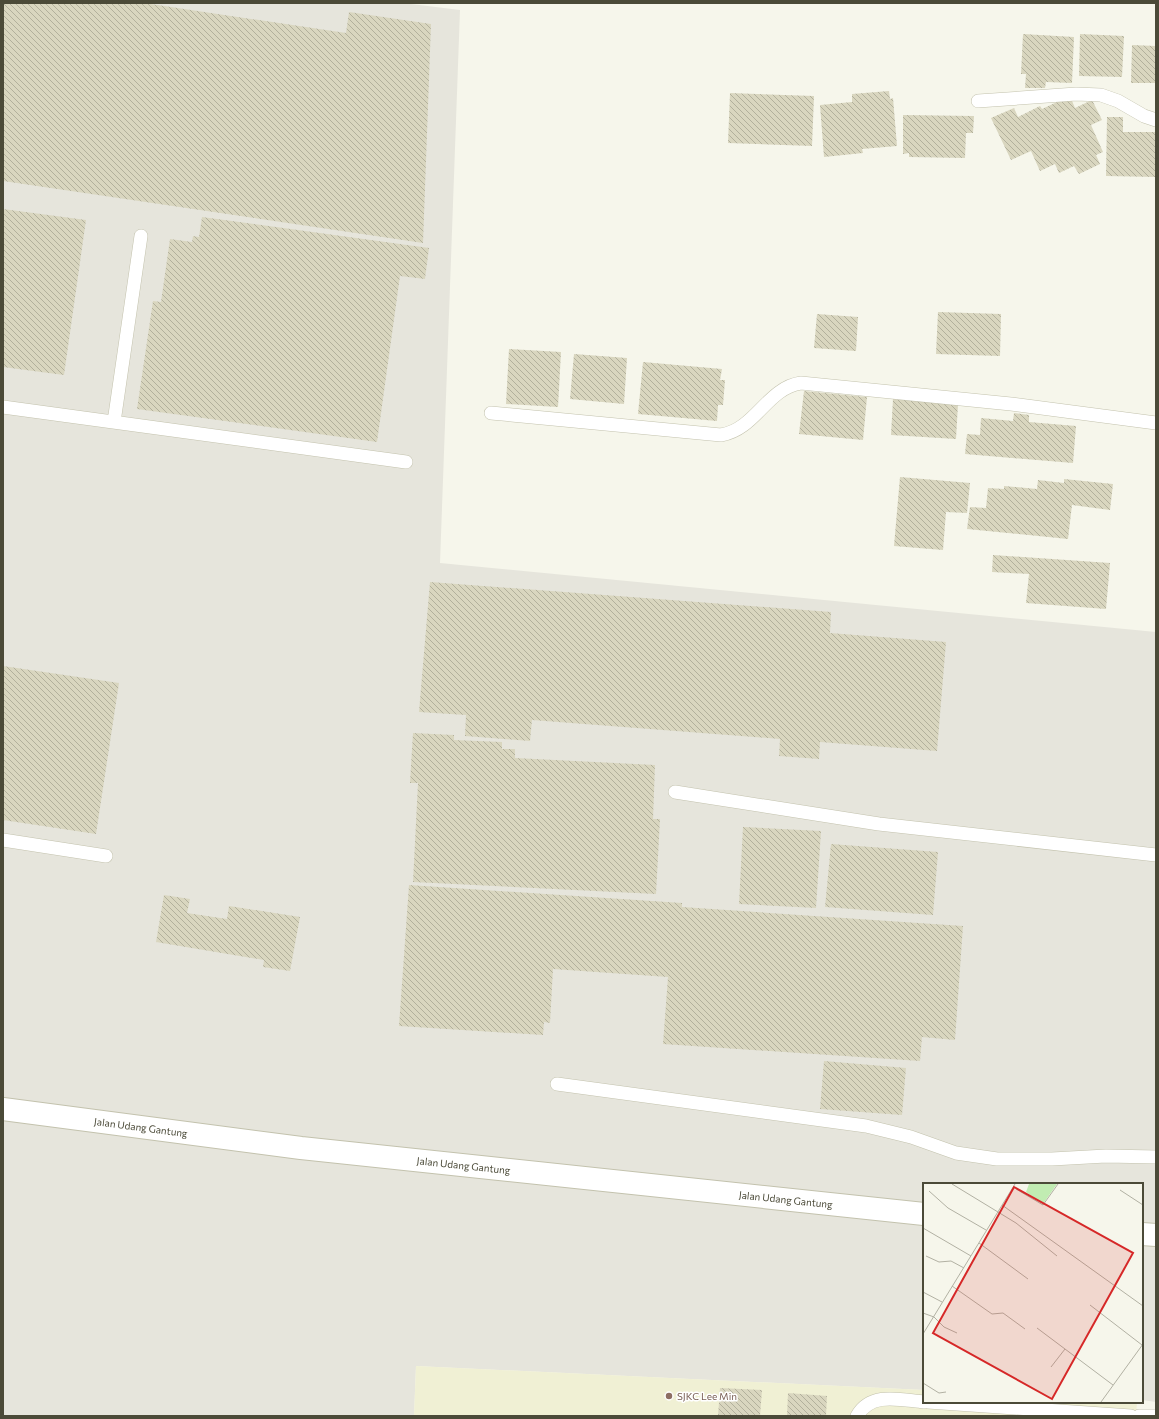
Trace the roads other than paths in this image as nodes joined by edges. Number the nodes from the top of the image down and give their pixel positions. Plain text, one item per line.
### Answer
1 (978, 101) dead end
2 (1156, 120) edge
3 (141, 236) dead end
4 (3, 407) edge
5 (491, 413) dead end
6 (114, 422) junction
7 (1156, 423) edge
8 (406, 462) dead end
9 (675, 792) dead end
10 (3, 840) edge
11 (1156, 855) edge
12 (106, 856) dead end
13 (557, 1084) dead end
14 (3, 1109) edge
15 (1156, 1157) edge
16 (923, 1214) edge
17 (1143, 1234) edge
18 (1156, 1235) edge
19 (923, 1402) edge
20 (942, 1403) edge
21 (858, 1416) edge
22 (1131, 1416) edge
23 (1139, 1416) edge
24 (1156, 1416) edge

1 - 2 lane
3 - 6 lane
4 - 6 lane
5 - 7 lane
6 - 8 lane
9 - 11 lane
10 - 12 lane
13 - 15 lane
14 - 16 street, Jalan Udang Gantung
17 - 18 street
19 - 21 lane
20 - 22 lane
23 - 24 lane

